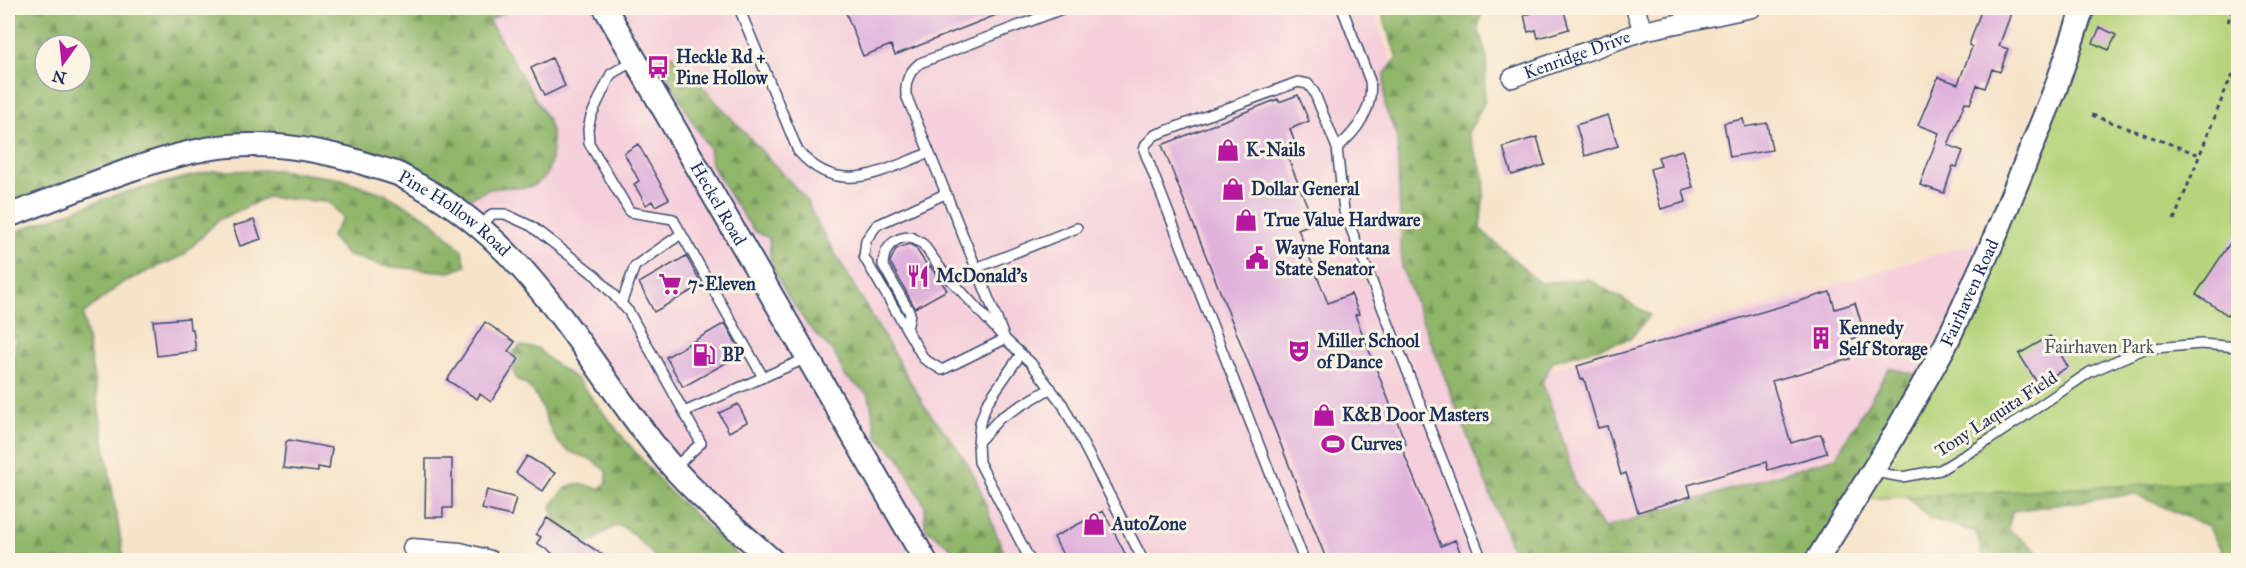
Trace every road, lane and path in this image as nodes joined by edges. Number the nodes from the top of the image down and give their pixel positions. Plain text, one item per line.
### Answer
1 (607, 8) edge
2 (739, 8) edge
3 (1065, 8) edge
4 (1342, 8) edge
5 (1635, 8) edge
6 (1752, 8) edge
7 (2083, 8) edge
8 (2233, 8) edge
9 (2228, 22) dead end
10 (1643, 31) junction
11 (635, 60) junction
12 (2238, 66) edge
13 (1512, 78) dead end
14 (2092, 115) dead end
15 (1337, 148) junction
16 (929, 153) junction
17 (2200, 156) junction
18 (945, 194) junction
19 (8, 216) edge
20 (2174, 220) dead end
21 (481, 227) junction
22 (1077, 228) dead end
23 (681, 234) junction
24 (976, 268) junction
25 (621, 304) junction
26 (907, 330) junction
27 (1005, 339) junction
28 (2238, 347) edge
29 (1021, 354) junction
30 (807, 358) junction
31 (764, 377) junction
32 (1051, 388) junction
33 (684, 412) junction
34 (978, 443) junction
35 (674, 468) junction
36 (1872, 471) junction
37 (904, 524) junction
38 (412, 548) dead end
39 (490, 561) edge
40 (772, 561) edge
41 (905, 561) edge
42 (925, 561) edge
43 (1030, 561) edge
44 (1143, 561) edge
45 (1304, 561) edge
46 (1482, 561) edge
47 (1816, 561) edge

1 - 11 street, Heckel Road
2 - 16 lane
3 - 16 lane
4 - 15 lane
5 - 10 street, Kenridge Drive
6 - 10 street, Kenridge Drive
7 - 36 street, Fairhaven Road
8 - 9 path
10 - 13 street, Kenridge Drive
11 - 23 lane
11 - 30 street, Heckel Road
12 - 17 path
14 - 17 path
15 - 45 lane
15 - 46 lane
16 - 18 lane
17 - 20 path
18 - 24 lane
18 - 26 lane
19 - 21 street, Pine Hollow Road
21 - 25 lane
21 - 35 street, Pine Hollow Road
22 - 24 lane
23 - 25 lane
23 - 31 lane
24 - 27 lane
25 - 33 lane
26 - 27 lane
26 - 27 lane
27 - 29 lane
28 - 36 lane, Tony Laquita Field
29 - 32 lane
29 - 34 lane
30 - 31 lane
30 - 37 street, Heckel Road
31 - 33 lane
32 - 34 lane
32 - 44 lane
33 - 35 lane
34 - 43 lane
35 - 40 street, Pine Hollow Road
36 - 47 street, Fairhaven Road
37 - 41 street, Heckel Road
37 - 42 street, Heckel Road
38 - 39 street

